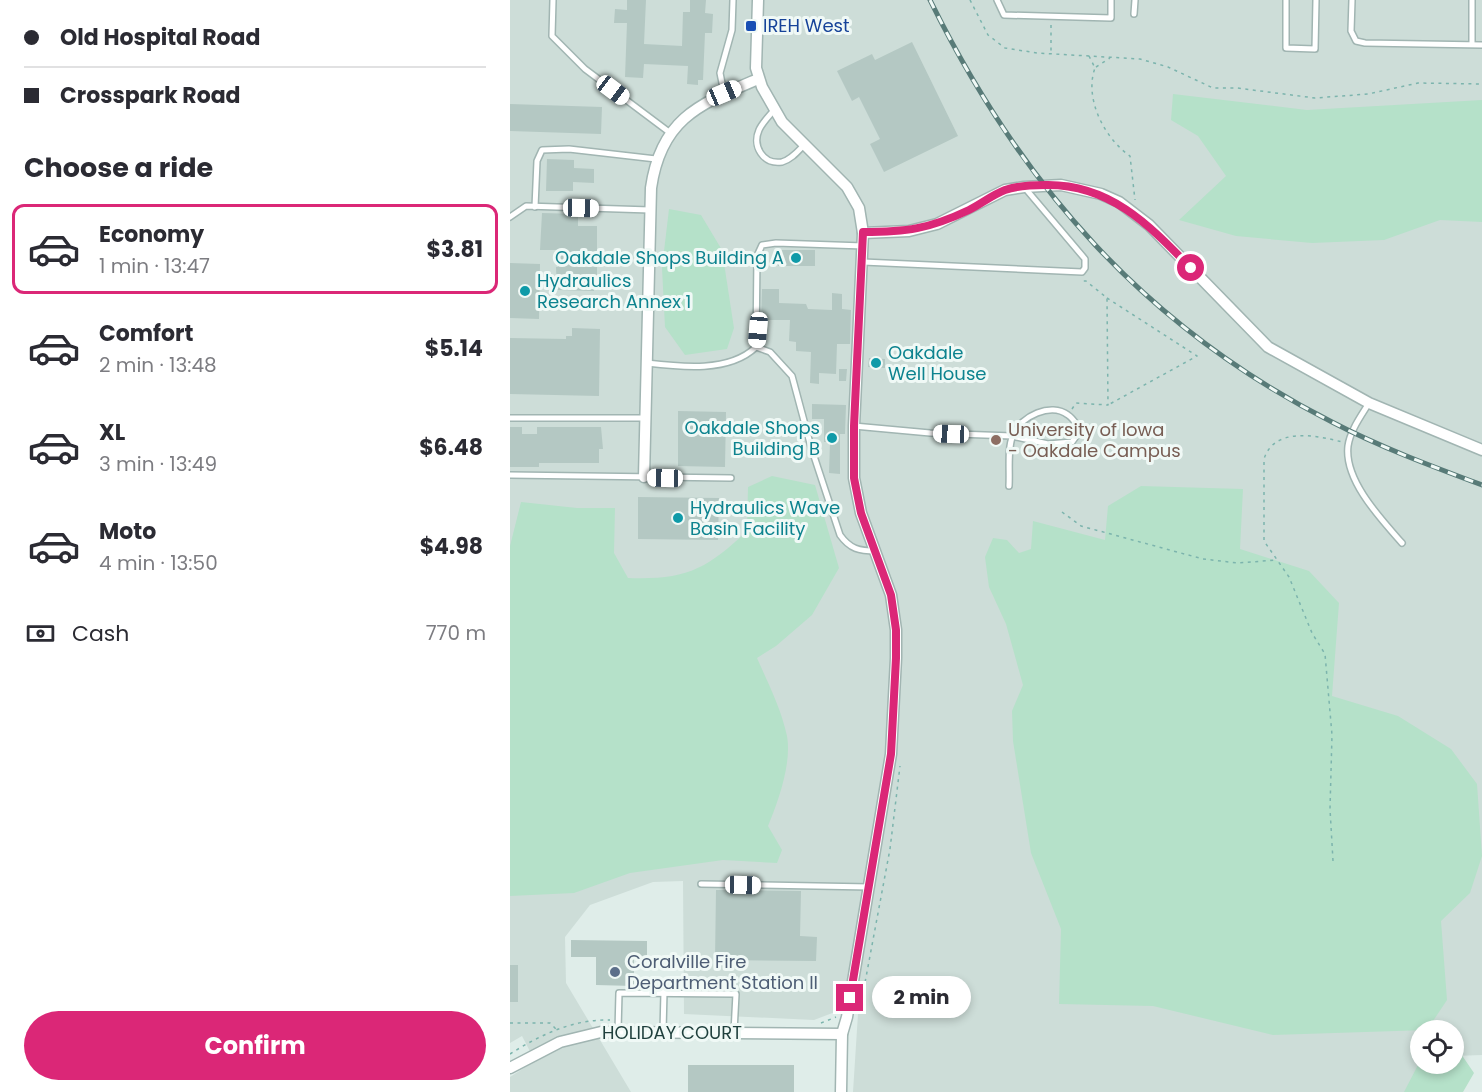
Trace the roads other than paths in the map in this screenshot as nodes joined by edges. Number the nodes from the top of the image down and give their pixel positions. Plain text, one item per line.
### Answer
1 (553, 0) edge
2 (733, 0) edge
3 (759, 0) edge
4 (997, 0) edge
5 (1112, 0) edge
6 (1135, 0) edge
7 (1286, 0) edge
8 (1316, 0) edge
9 (1352, 0) edge
10 (1472, 0) edge
11 (1134, 14) dead end
12 (1472, 44) junction
13 (1482, 45) edge
14 (758, 79) junction
15 (724, 93) junction
16 (774, 110) junction
17 (669, 132) junction
18 (805, 144) junction
19 (656, 159) junction
20 (1024, 187) junction
21 (535, 207) junction
22 (650, 210) junction
23 (510, 217) edge
24 (863, 232) junction
25 (864, 246) junction
26 (863, 262) junction
27 (756, 347) junction
28 (646, 363) junction
29 (1369, 403) junction
30 (510, 418) edge
31 (645, 418) junction
32 (854, 426) junction
33 (1012, 436) junction
34 (1482, 450) edge
35 (510, 476) edge
36 (644, 477) junction
37 (731, 478) dead end
38 (1009, 486) dead end
39 (1402, 543) dead end
40 (876, 551) junction
41 (701, 884) dead end
42 (870, 887) junction
43 (664, 992) junction
44 (618, 1031) junction
45 (663, 1031) junction
46 (734, 1032) junction
47 (842, 1034) junction
48 (510, 1068) edge
49 (841, 1092) edge

1 - 17 lane
2 - 15 lane
3 - 14 street
4 - 5 lane
6 - 11 lane
7 - 8 lane
9 - 12 lane
10 - 12 lane
12 - 13 lane
14 - 15 street
14 - 16 street
15 - 17 street
16 - 18 street
16 - 18 lane
17 - 19 street
18 - 24 street
19 - 21 lane
19 - 22 street
20 - 24 street
20 - 26 lane
20 - 29 street
21 - 22 lane
21 - 23 lane
22 - 28 street
24 - 25 street
25 - 26 street
25 - 27 lane
26 - 32 street
27 - 28 lane
27 - 40 lane
28 - 31 street
29 - 34 street
29 - 39 lane
30 - 31 lane
31 - 36 street
32 - 33 lane
32 - 40 street
33 - 33 lane
33 - 38 lane
35 - 36 lane
36 - 37 lane
40 - 42 street
41 - 42 lane
42 - 47 street
43 - 44 lane
43 - 45 lane
43 - 46 lane
44 - 45 street, HOLIDAY COURT
44 - 48 street, HOLIDAY COURT
45 - 46 street, HOLIDAY COURT
46 - 47 street, HOLIDAY COURT
47 - 49 street

